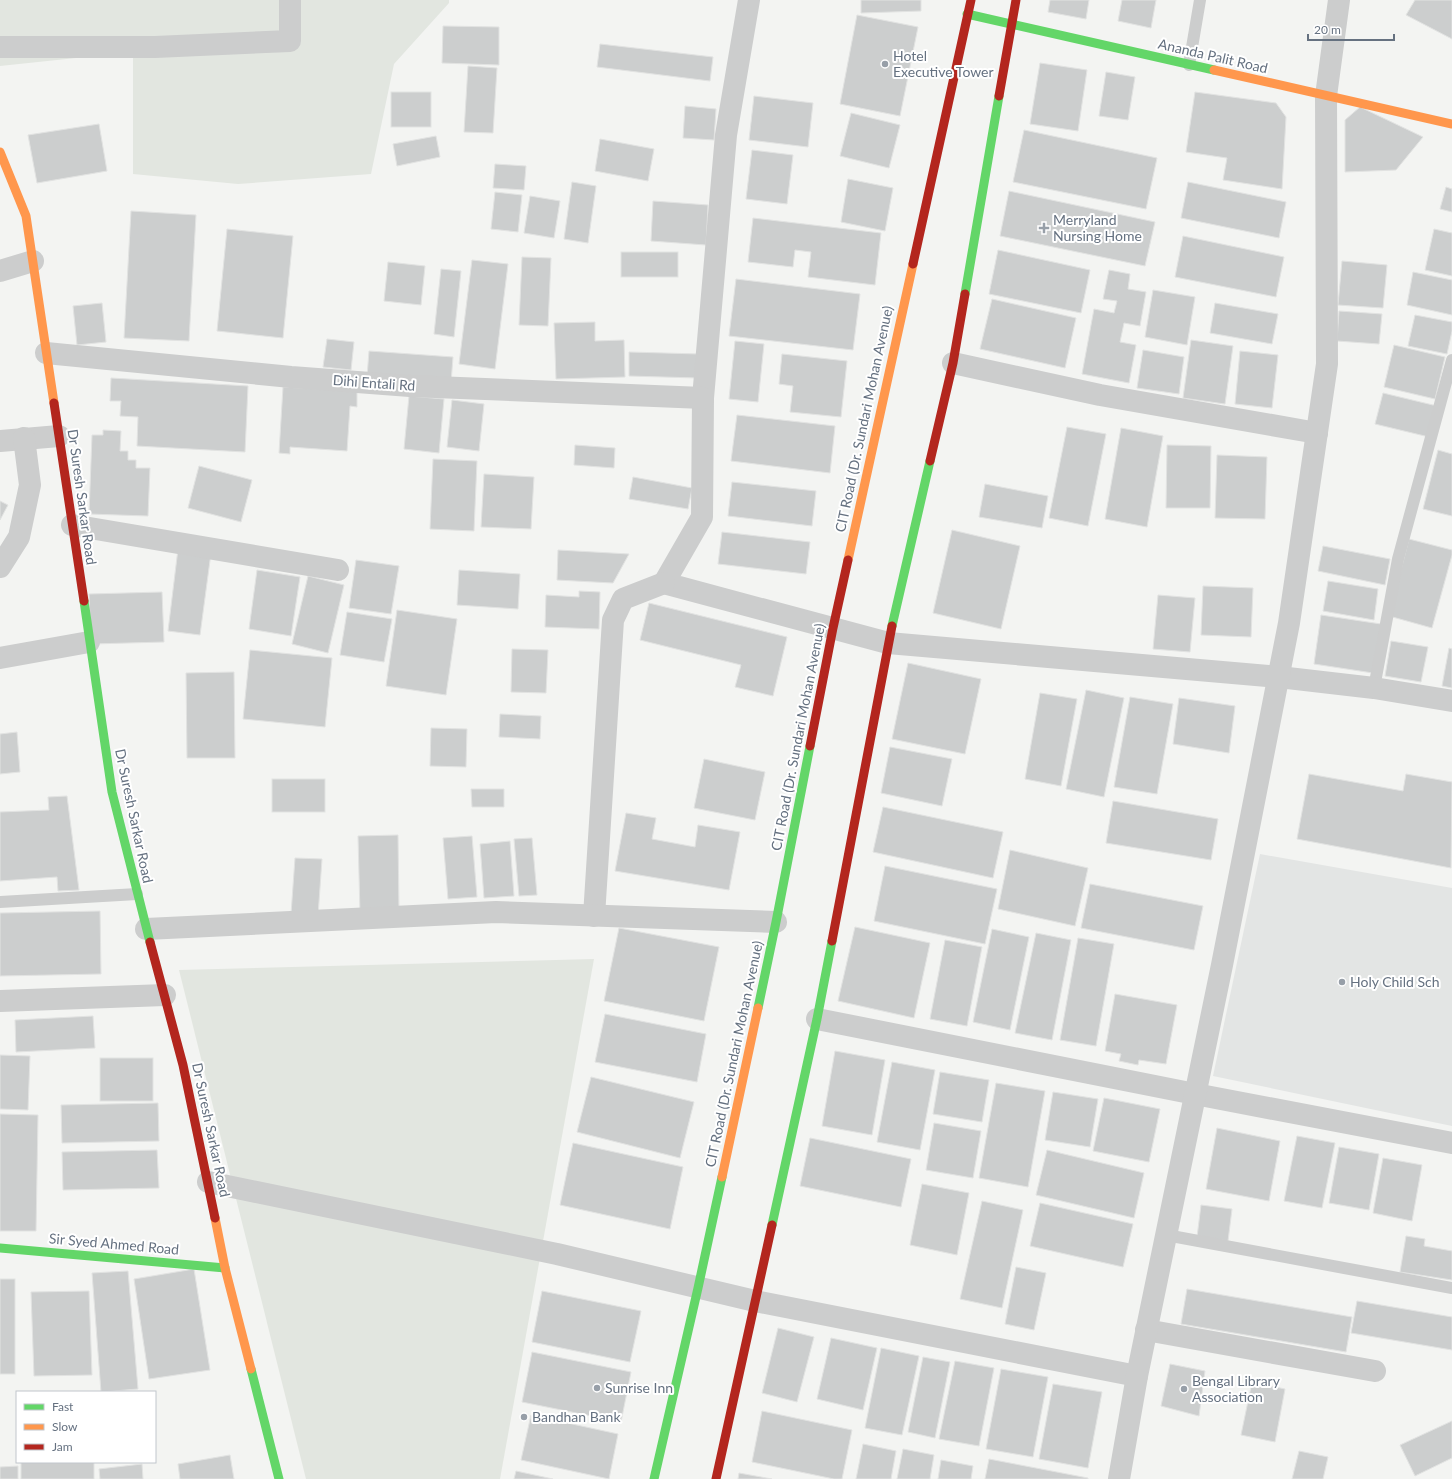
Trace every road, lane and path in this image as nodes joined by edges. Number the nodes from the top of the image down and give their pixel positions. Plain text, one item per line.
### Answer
1 (290, 0) edge
2 (749, 0) edge
3 (971, 0) edge
4 (1016, 0) edge
5 (1200, 0) edge
6 (1339, 0) edge
7 (967, 14) junction
8 (1011, 24) junction
9 (0, 47) edge
10 (1189, 65) junction
11 (1326, 96) junction
12 (1452, 124) edge
13 (0, 152) edge
14 (33, 261) junction
15 (0, 271) edge
16 (46, 353) junction
17 (1452, 360) edge
18 (953, 363) junction
19 (703, 398) junction
20 (1316, 433) junction
21 (59, 436) junction
22 (24, 438) junction
23 (0, 441) edge
24 (72, 525) junction
25 (0, 567) edge
26 (338, 570) dead end
27 (664, 583) junction
28 (833, 628) junction
29 (89, 642) junction
30 (888, 643) junction
31 (0, 658) edge
32 (1278, 677) junction
33 (1374, 688) junction
34 (1452, 701) edge
35 (137, 894) junction
36 (0, 902) edge
37 (594, 916) junction
38 (776, 922) junction
39 (146, 929) junction
40 (164, 995) junction
41 (0, 1001) edge
42 (817, 1019) junction
43 (1195, 1094) junction
44 (1452, 1143) edge
45 (208, 1182) junction
46 (1166, 1235) junction
47 (0, 1248) edge
48 (225, 1268) junction
49 (698, 1288) junction
50 (1452, 1288) edge
51 (755, 1301) junction
52 (1146, 1330) junction
53 (1375, 1371) dead end
54 (1137, 1376) junction
55 (279, 1479) edge
56 (654, 1479) edge
57 (716, 1479) edge
58 (1119, 1479) edge

1 - 9 street
2 - 19 street
3 - 7 main road, CIT Road (Dr. Sundari Mohan Avenue)
4 - 8 main road
5 - 10 lane
6 - 11 street
7 - 8 main road, Ananda Palit Road
7 - 28 main road, CIT Road (Dr. Sundari Mohan Avenue)
8 - 10 main road, Ananda Palit Road
8 - 18 main road
10 - 11 main road, Ananda Palit Road
11 - 12 main road, Ananda Palit Road
11 - 20 street
13 - 14 main road, Dr Suresh Sarkar Road
14 - 15 street
14 - 16 main road, Dr Suresh Sarkar Road
16 - 19 street, Dihi Entali Rd
16 - 21 main road, Dr Suresh Sarkar Road
17 - 33 lane
18 - 20 street
18 - 30 main road
19 - 27 street
20 - 32 street
21 - 22 street
21 - 24 main road, Dr Suresh Sarkar Road
22 - 23 street
22 - 25 street
24 - 26 street
24 - 29 main road, Dr Suresh Sarkar Road
27 - 28 street
27 - 37 street
28 - 30 street
28 - 38 main road, CIT Road (Dr. Sundari Mohan Avenue)
29 - 31 street
29 - 35 main road, Dr Suresh Sarkar Road
30 - 32 street
30 - 42 main road
32 - 33 street
32 - 43 street
33 - 34 street
35 - 36 lane
35 - 39 main road, Dr Suresh Sarkar Road
37 - 38 street
37 - 39 street
38 - 49 main road, CIT Road (Dr. Sundari Mohan Avenue)
39 - 40 main road, Dr Suresh Sarkar Road
40 - 41 street
40 - 45 main road, Dr Suresh Sarkar Road
42 - 43 street
42 - 51 main road
43 - 44 street
43 - 46 street
45 - 48 main road, Dr Suresh Sarkar Road
45 - 49 street
46 - 50 lane
46 - 52 street
47 - 48 main road, Sir Syed Ahmed Road
48 - 55 main road, Dr Suresh Sarkar Road
49 - 51 street
49 - 56 main road, CIT Road (Dr. Sundari Mohan Avenue)
51 - 54 street
51 - 57 main road
52 - 53 street
52 - 54 street
54 - 58 street

